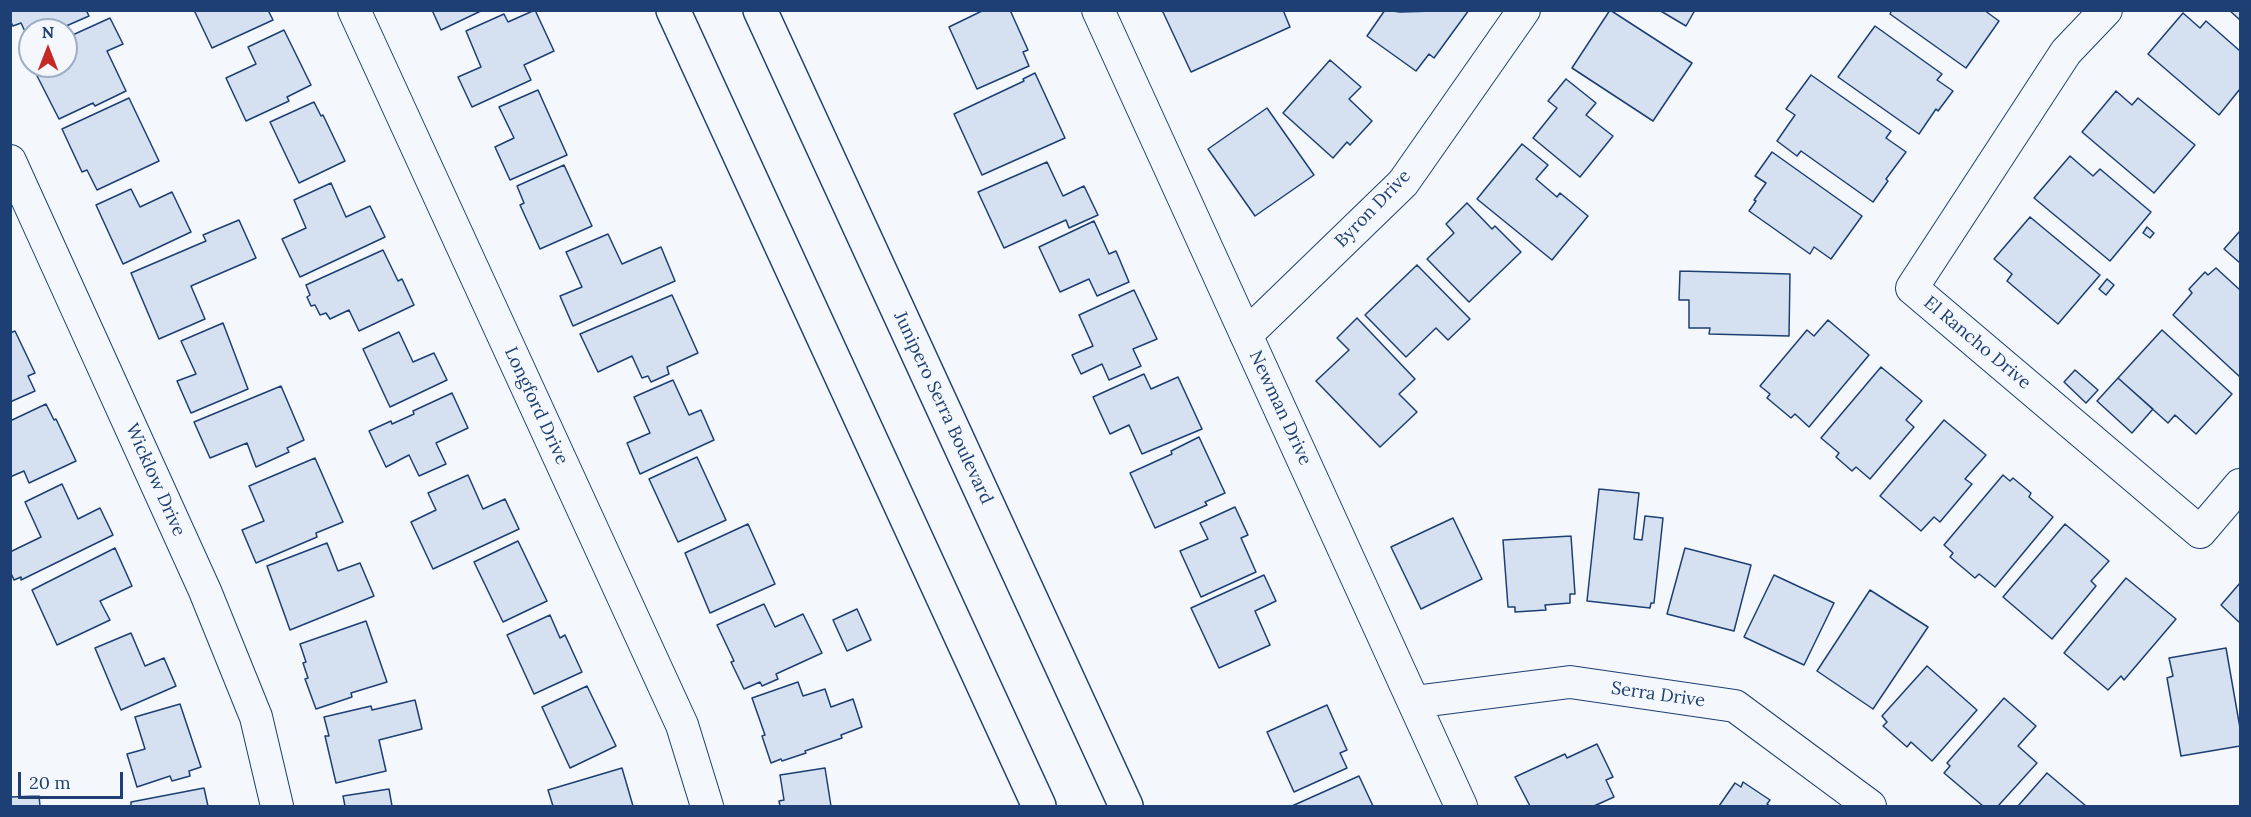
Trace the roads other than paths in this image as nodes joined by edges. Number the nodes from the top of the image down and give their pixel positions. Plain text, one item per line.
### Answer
1 (354, 10) edge
2 (673, 10) edge
3 (760, 10) edge
4 (1098, 10) edge
5 (1524, 10) edge
6 (2106, 10) edge
7 (10, 161) edge
8 (1246, 335) junction
9 (2241, 485) edge
10 (1414, 702) junction
11 (277, 807) edge
12 (707, 807) edge
13 (1039, 807) edge
14 (1126, 807) edge
15 (1461, 807) edge
16 (1870, 807) edge

1 - 12 street, Longford Drive
2 - 13 main road
3 - 14 main road, Junipero Serra Boulevard
4 - 8 street, Newman Drive
5 - 8 street, Byron Drive
6 - 9 street, El Rancho Drive
7 - 11 street, Wicklow Drive
8 - 10 street, Newman Drive
10 - 15 street, Newman Drive
10 - 16 street, Serra Drive

